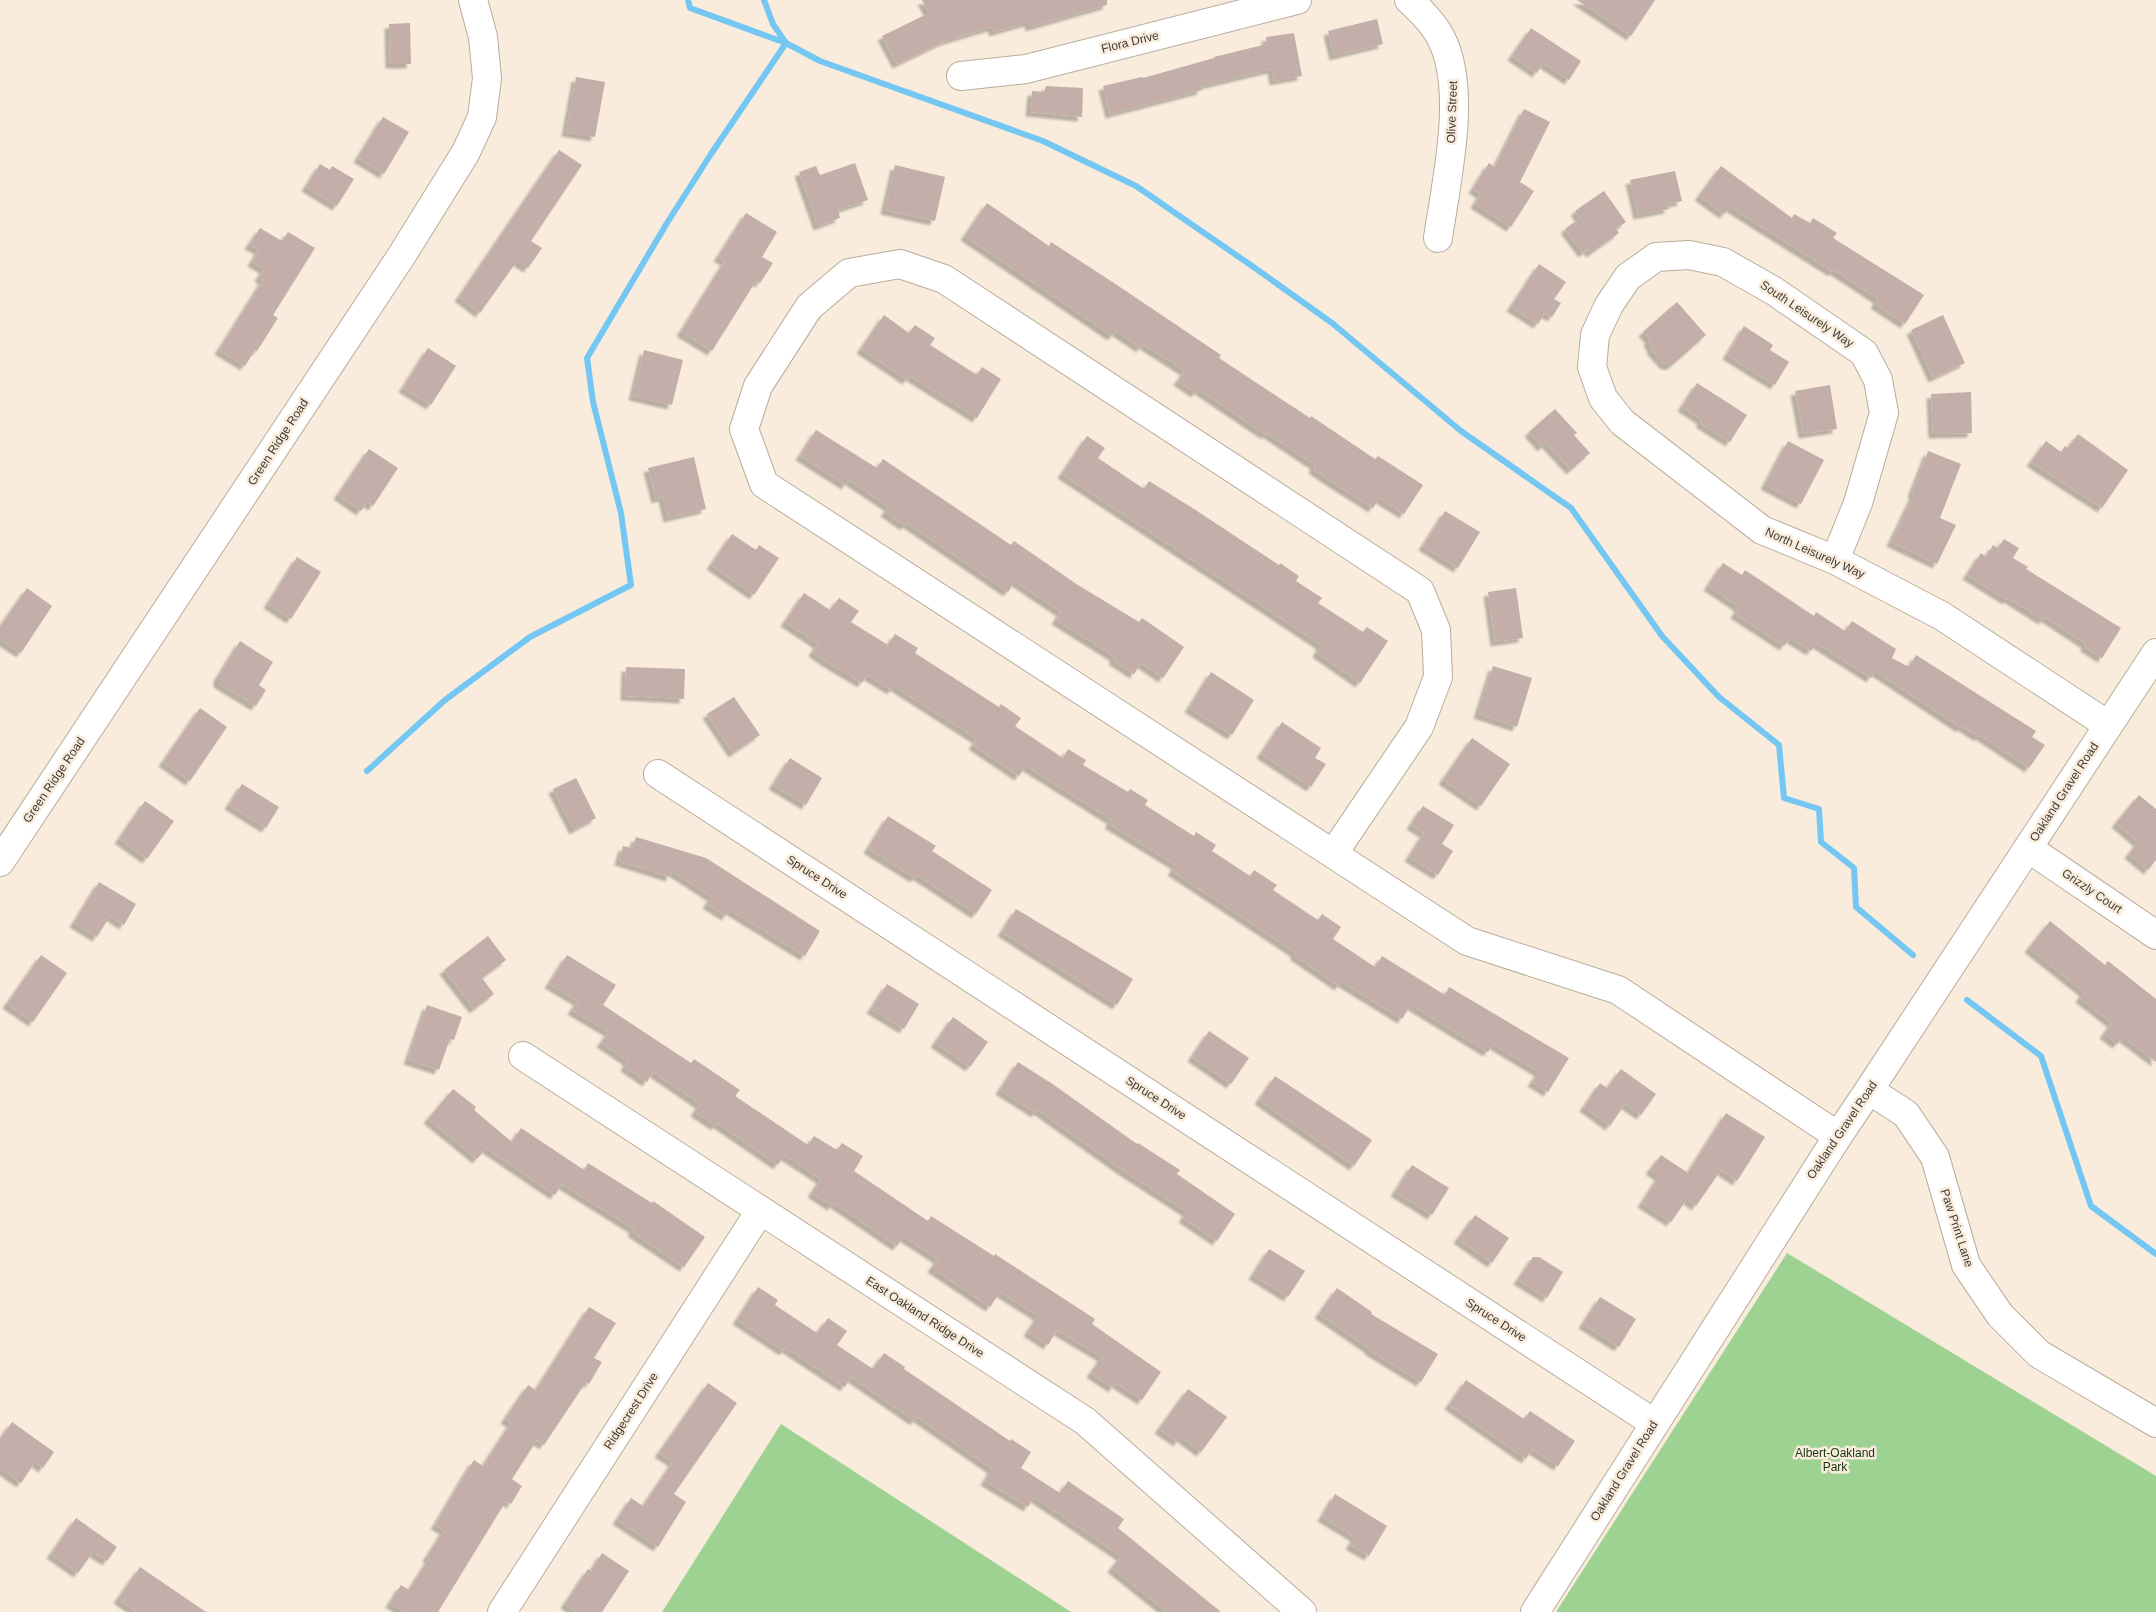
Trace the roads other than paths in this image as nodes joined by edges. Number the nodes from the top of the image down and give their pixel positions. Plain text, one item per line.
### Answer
1 (473, 0) edge
2 (1298, 0) edge
3 (1409, 0) edge
4 (962, 76) dead end
5 (1438, 238) dead end
6 (1656, 258) joint
7 (1835, 560) junction
8 (2156, 653) edge
9 (2108, 725) junction
10 (658, 774) dead end
11 (2028, 848) junction
12 (1333, 854) junction
13 (0, 862) edge
14 (2156, 935) edge
15 (523, 1056) dead end
16 (1870, 1090) junction
17 (1838, 1136) junction
18 (760, 1210) junction
19 (1654, 1423) junction
20 (2156, 1423) edge
21 (502, 1612) edge
22 (1302, 1612) edge
23 (1535, 1612) edge

1 - 13 street, Green Ridge Road
2 - 4 street, Flora Drive
3 - 5 street, Olive Street
6 - 7 street, North Leisurely Way
6 - 7 street, South Leisurely Way
7 - 9 street, North Leisurely Way
8 - 9 street, Oakland Gravel Road
9 - 11 street, Oakland Gravel Road
10 - 19 street, Spruce Drive
11 - 14 street, Grizzly Court
11 - 16 street, Oakland Gravel Road
12 - 12 street
12 - 17 street
15 - 18 street, East Oakland Ridge Drive
16 - 17 street, Oakland Gravel Road
16 - 20 street, Paw Print Lane
17 - 19 street, Oakland Gravel Road
18 - 21 street, Ridgecrest Drive
18 - 22 street, East Oakland Ridge Drive
19 - 23 street, Oakland Gravel Road

